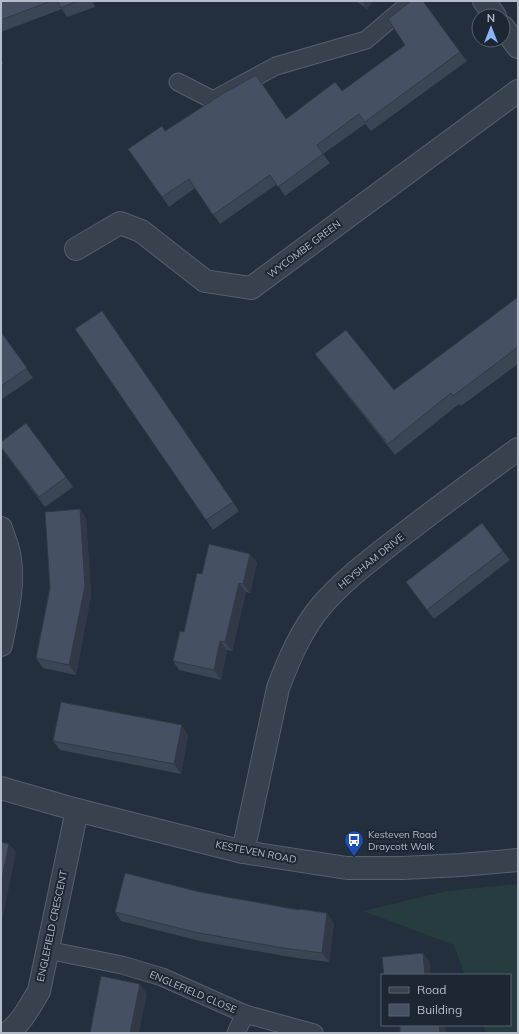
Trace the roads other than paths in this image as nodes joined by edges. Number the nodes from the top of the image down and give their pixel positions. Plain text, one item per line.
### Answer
1 (412, 1) edge
2 (511, 38) edge
3 (518, 47) edge
4 (178, 82) dead end
5 (518, 91) edge
6 (76, 249) dead end
7 (518, 448) edge
8 (1, 528) edge
9 (1, 645) edge
10 (1, 788) edge
11 (77, 810) junction
12 (243, 852) junction
13 (518, 860) edge
14 (47, 950) junction
15 (245, 1014) junction
16 (8, 1033) edge
17 (236, 1033) edge
18 (314, 1033) edge

1 - 4 lane
2 - 3 street
5 - 6 street, WYCOMBE GREEN
7 - 12 street, HEYSHAM DRIVE
8 - 9 street
10 - 11 street, KESTEVEN ROAD
11 - 12 street, KESTEVEN ROAD
11 - 14 street, ENGLEFIELD CRESCENT
12 - 13 street, KESTEVEN ROAD
14 - 15 lane, ENGLEFIELD CLOSE
14 - 16 street, ENGLEFIELD CRESCENT
15 - 17 lane, ENGLEFIELD CLOSE
15 - 18 lane, ENGLEFIELD CLOSE

